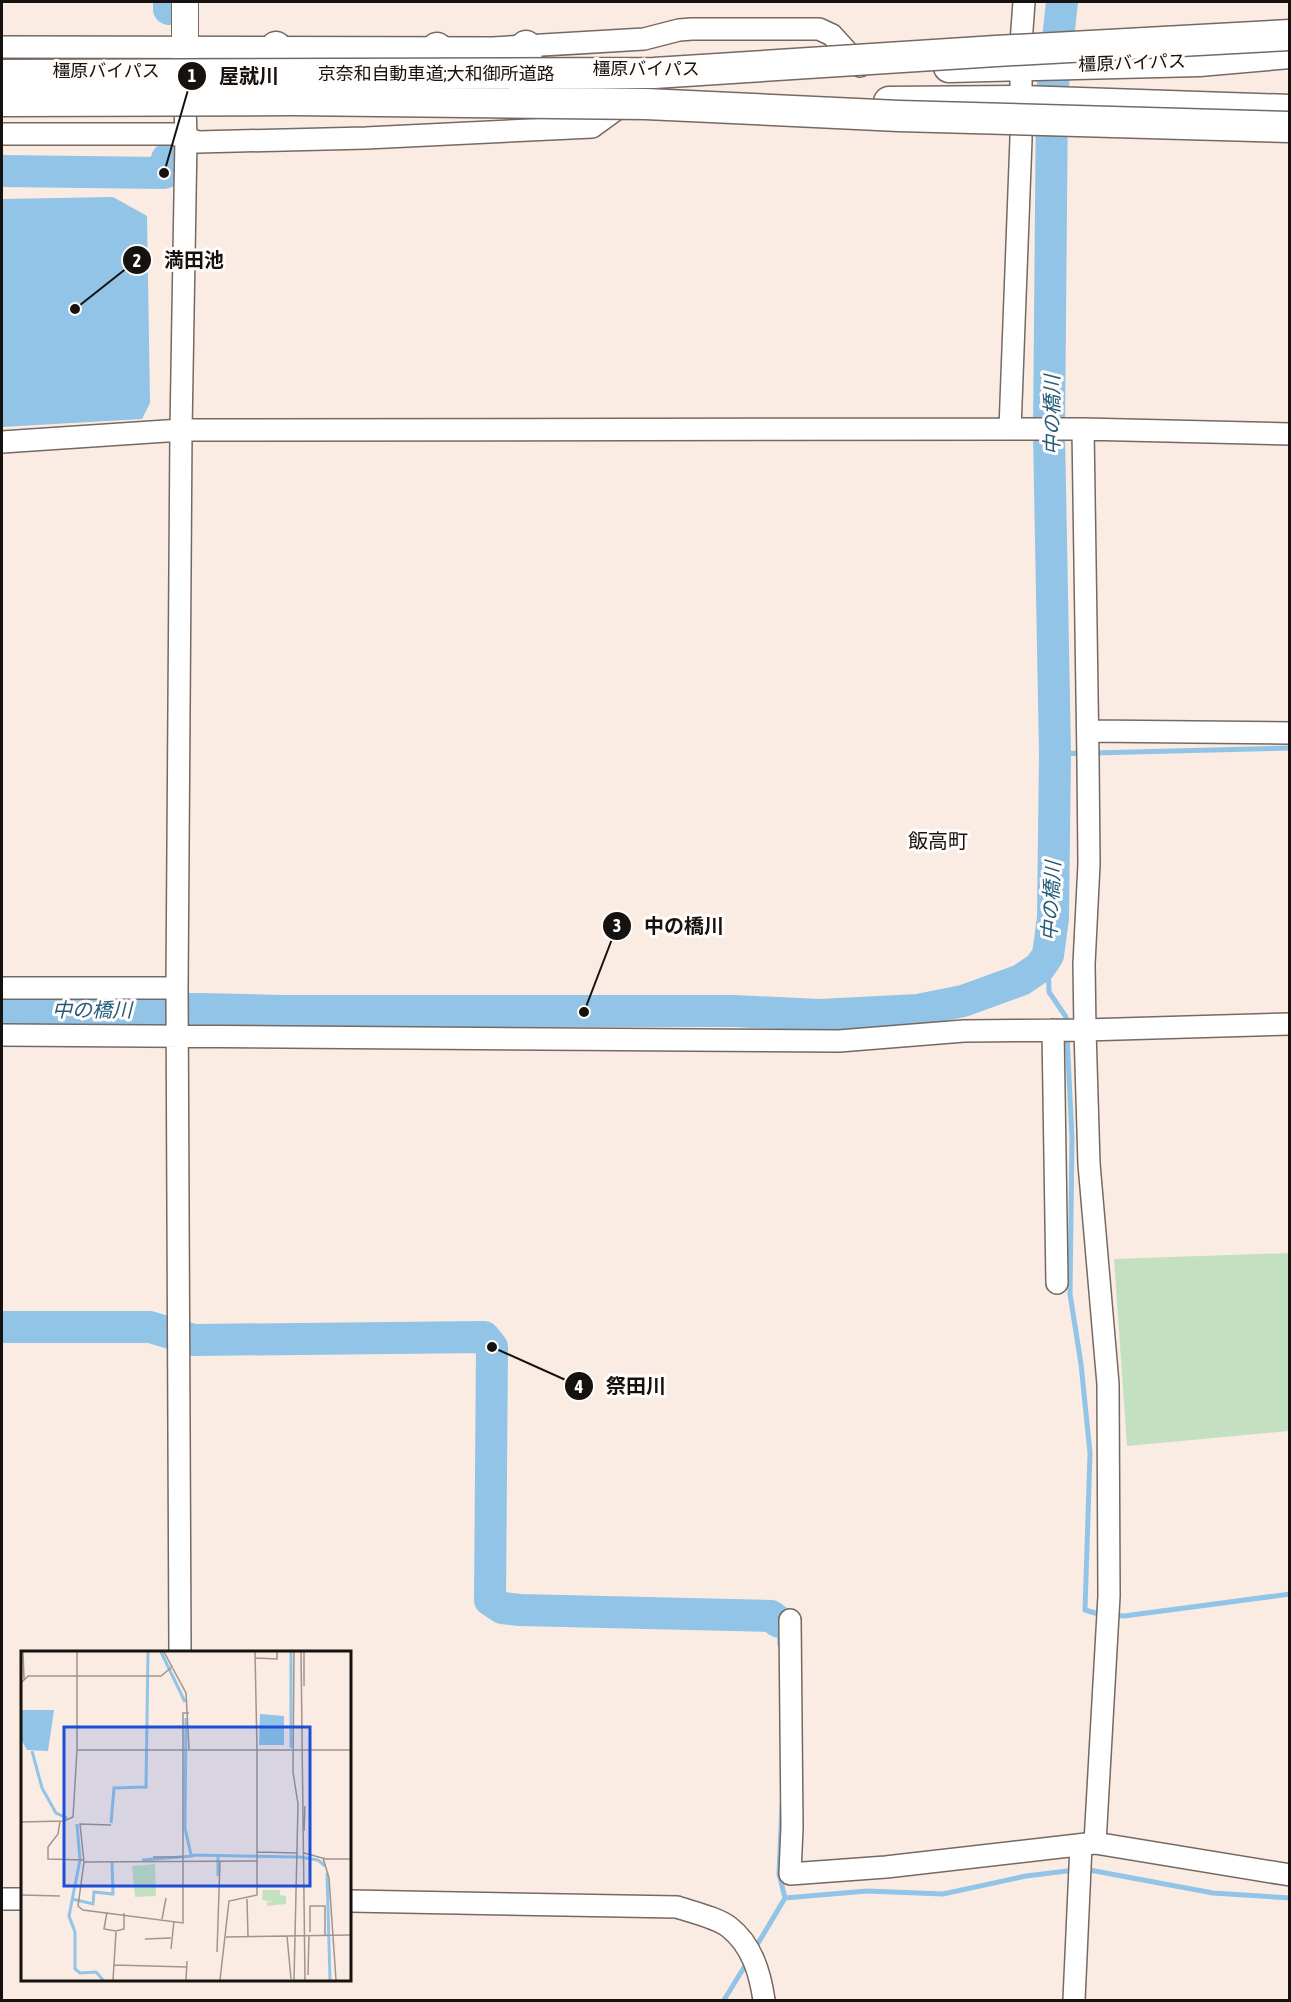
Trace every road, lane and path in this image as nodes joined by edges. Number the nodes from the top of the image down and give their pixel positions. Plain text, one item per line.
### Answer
1 (185, 2) edge
2 (1024, 2) edge
3 (1290, 35) edge
4 (2, 47) edge
5 (1290, 53) edge
6 (527, 57) junction
7 (185, 59) junction
8 (1026, 66) junction
9 (861, 68) junction
10 (2, 73) edge
11 (1027, 102) junction
12 (635, 103) junction
13 (2, 104) edge
14 (185, 105) junction
15 (1290, 110) edge
16 (1290, 127) edge
17 (2, 134) edge
18 (186, 138) junction
19 (1019, 429) junction
20 (1083, 429) junction
21 (181, 430) junction
22 (1290, 434) edge
23 (2, 442) edge
24 (1290, 733) edge
25 (1088, 744) junction
26 (2, 988) edge
27 (177, 990) junction
28 (1290, 1024) edge
29 (1069, 1030) junction
30 (177, 1034) junction
31 (2, 1035) edge
32 (1073, 1164) junction
33 (1057, 1283) dead end
34 (790, 1620) dead end
35 (180, 1651) edge
36 (1088, 1844) junction
37 (1290, 1875) edge
38 (2, 1899) edge
39 (21, 1899) edge
40 (351, 1901) edge
41 (764, 2001) edge
42 (1074, 2001) edge

1 - 7 main road
2 - 8 street
3 - 10 highway, 京奈和自動車道;大和御所道路, bridge
4 - 7 street
5 - 8 highway, 橿原バイパス
6 - 7 highway, 橿原バイパス
6 - 9 highway, 橿原バイパス
6 - 9 street
7 - 10 highway, 橿原バイパス
7 - 14 main road
8 - 9 highway, 橿原バイパス
8 - 11 street
11 - 12 highway, 橿原バイパス
11 - 15 highway, 橿原バイパス
11 - 19 street
12 - 13 highway, 京奈和自動車道;大和御所道路, bridge
12 - 14 highway, 橿原バイパス
12 - 16 highway, bridge
12 - 18 street
13 - 14 highway, 橿原バイパス
14 - 18 street
17 - 18 street
18 - 21 street
19 - 20 street
19 - 21 street
20 - 22 street
20 - 25 street
21 - 23 street
21 - 27 street
24 - 25 street
25 - 29 street
26 - 27 street
27 - 30 street
28 - 29 street
29 - 30 street
29 - 32 street
29 - 32 street
30 - 31 street
30 - 35 street
32 - 33 street
32 - 36 street
34 - 36 street
36 - 37 street
36 - 42 street
38 - 39 street
40 - 41 street

